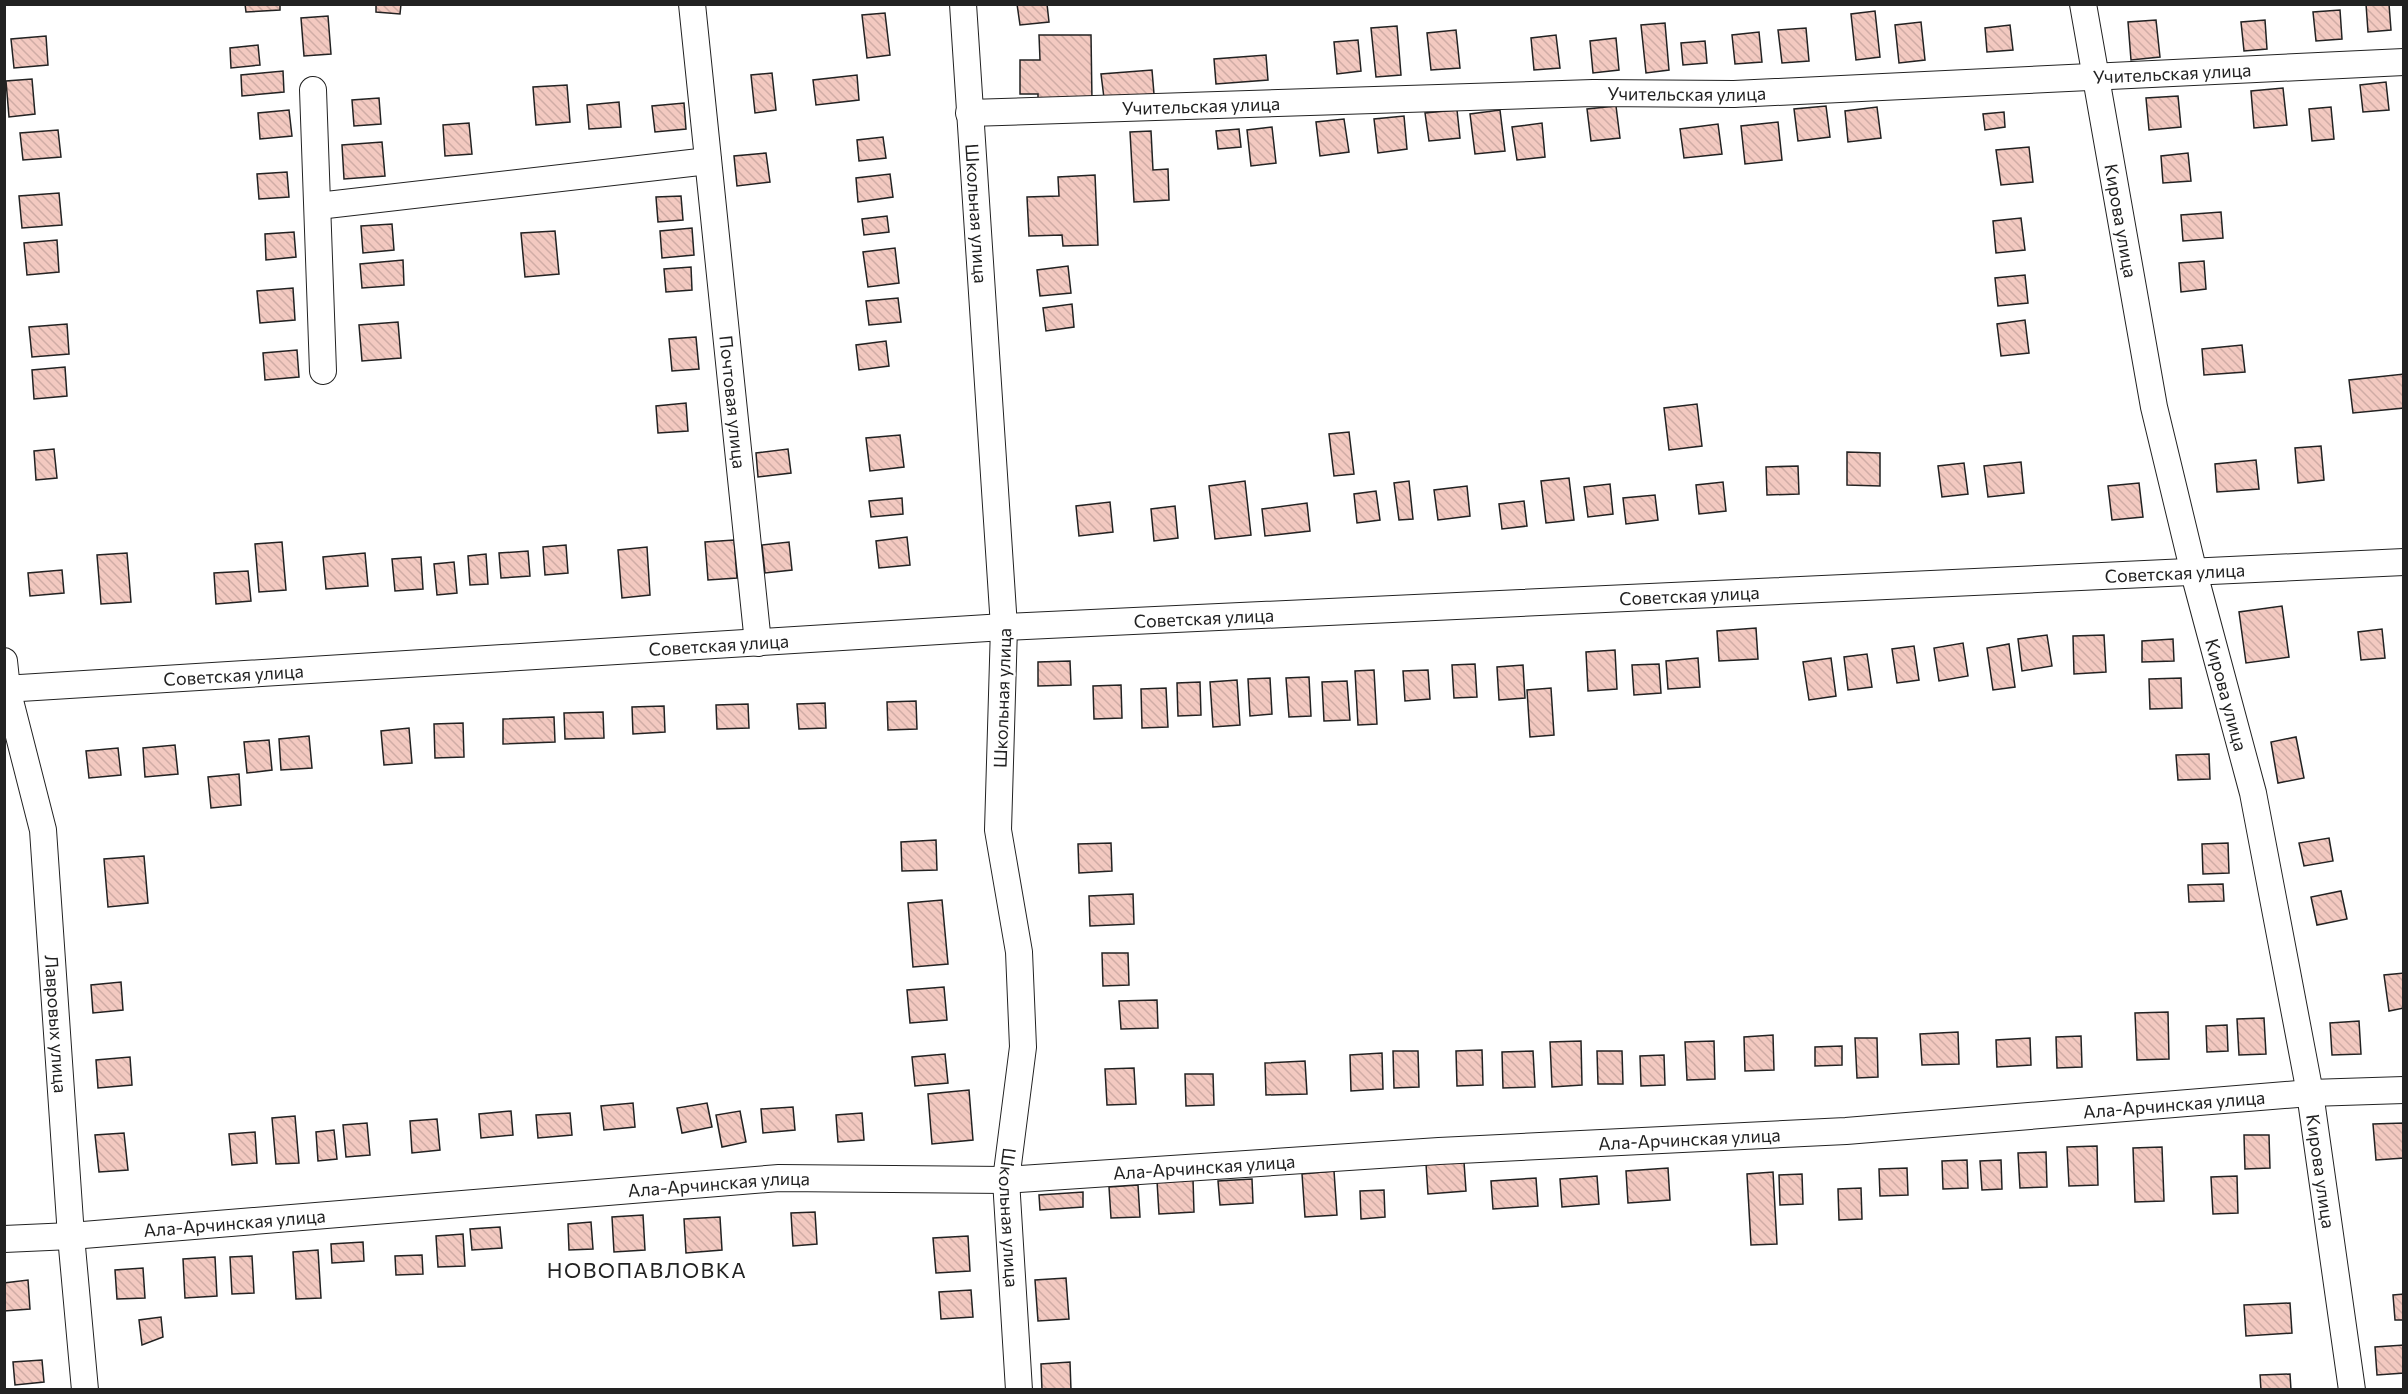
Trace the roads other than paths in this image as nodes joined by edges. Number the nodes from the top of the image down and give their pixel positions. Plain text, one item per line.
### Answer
1 (692, 4) edge
2 (963, 4) edge
3 (2083, 4) edge
4 (2403, 62) edge
5 (2094, 78) junction
6 (313, 90) dead end
7 (969, 112) junction
8 (708, 161) junction
9 (318, 206) junction
10 (323, 371) dead end
11 (2403, 562) edge
12 (2194, 573) junction
13 (1004, 627) junction
14 (758, 644) junction
15 (4, 661) edge
16 (6, 689) edge
17 (2403, 1090) edge
18 (2310, 1093) junction
19 (1006, 1180) junction
20 (71, 1236) junction
21 (4, 1239) edge
22 (85, 1389) edge
23 (1019, 1389) edge
24 (2352, 1389) edge

1 - 8 street, Почтовая улица
2 - 7 street, Школьная улица
3 - 5 street, Кирова улица
4 - 5 street, Учительская улица
5 - 7 street, Учительская улица
5 - 12 street, Кирова улица
6 - 9 street
7 - 13 street, Школьная улица
8 - 9 street
8 - 14 street, Почтовая улица
9 - 10 street
11 - 12 street, Советская улица
12 - 13 street, Советская улица
12 - 18 street, Кирова улица
13 - 14 street, Советская улица
13 - 19 street, Школьная улица
14 - 16 street, Советская улица
15 - 16 street, Лавровых улица
16 - 20 street, Лавровых улица
17 - 18 street, Ала-Арчинская улица
18 - 19 street, Ала-Арчинская улица
18 - 24 street, Кирова улица
19 - 20 street, Ала-Арчинская улица
19 - 23 street, Школьная улица
20 - 21 street, Ала-Арчинская улица
20 - 22 street, Лавровых улица

